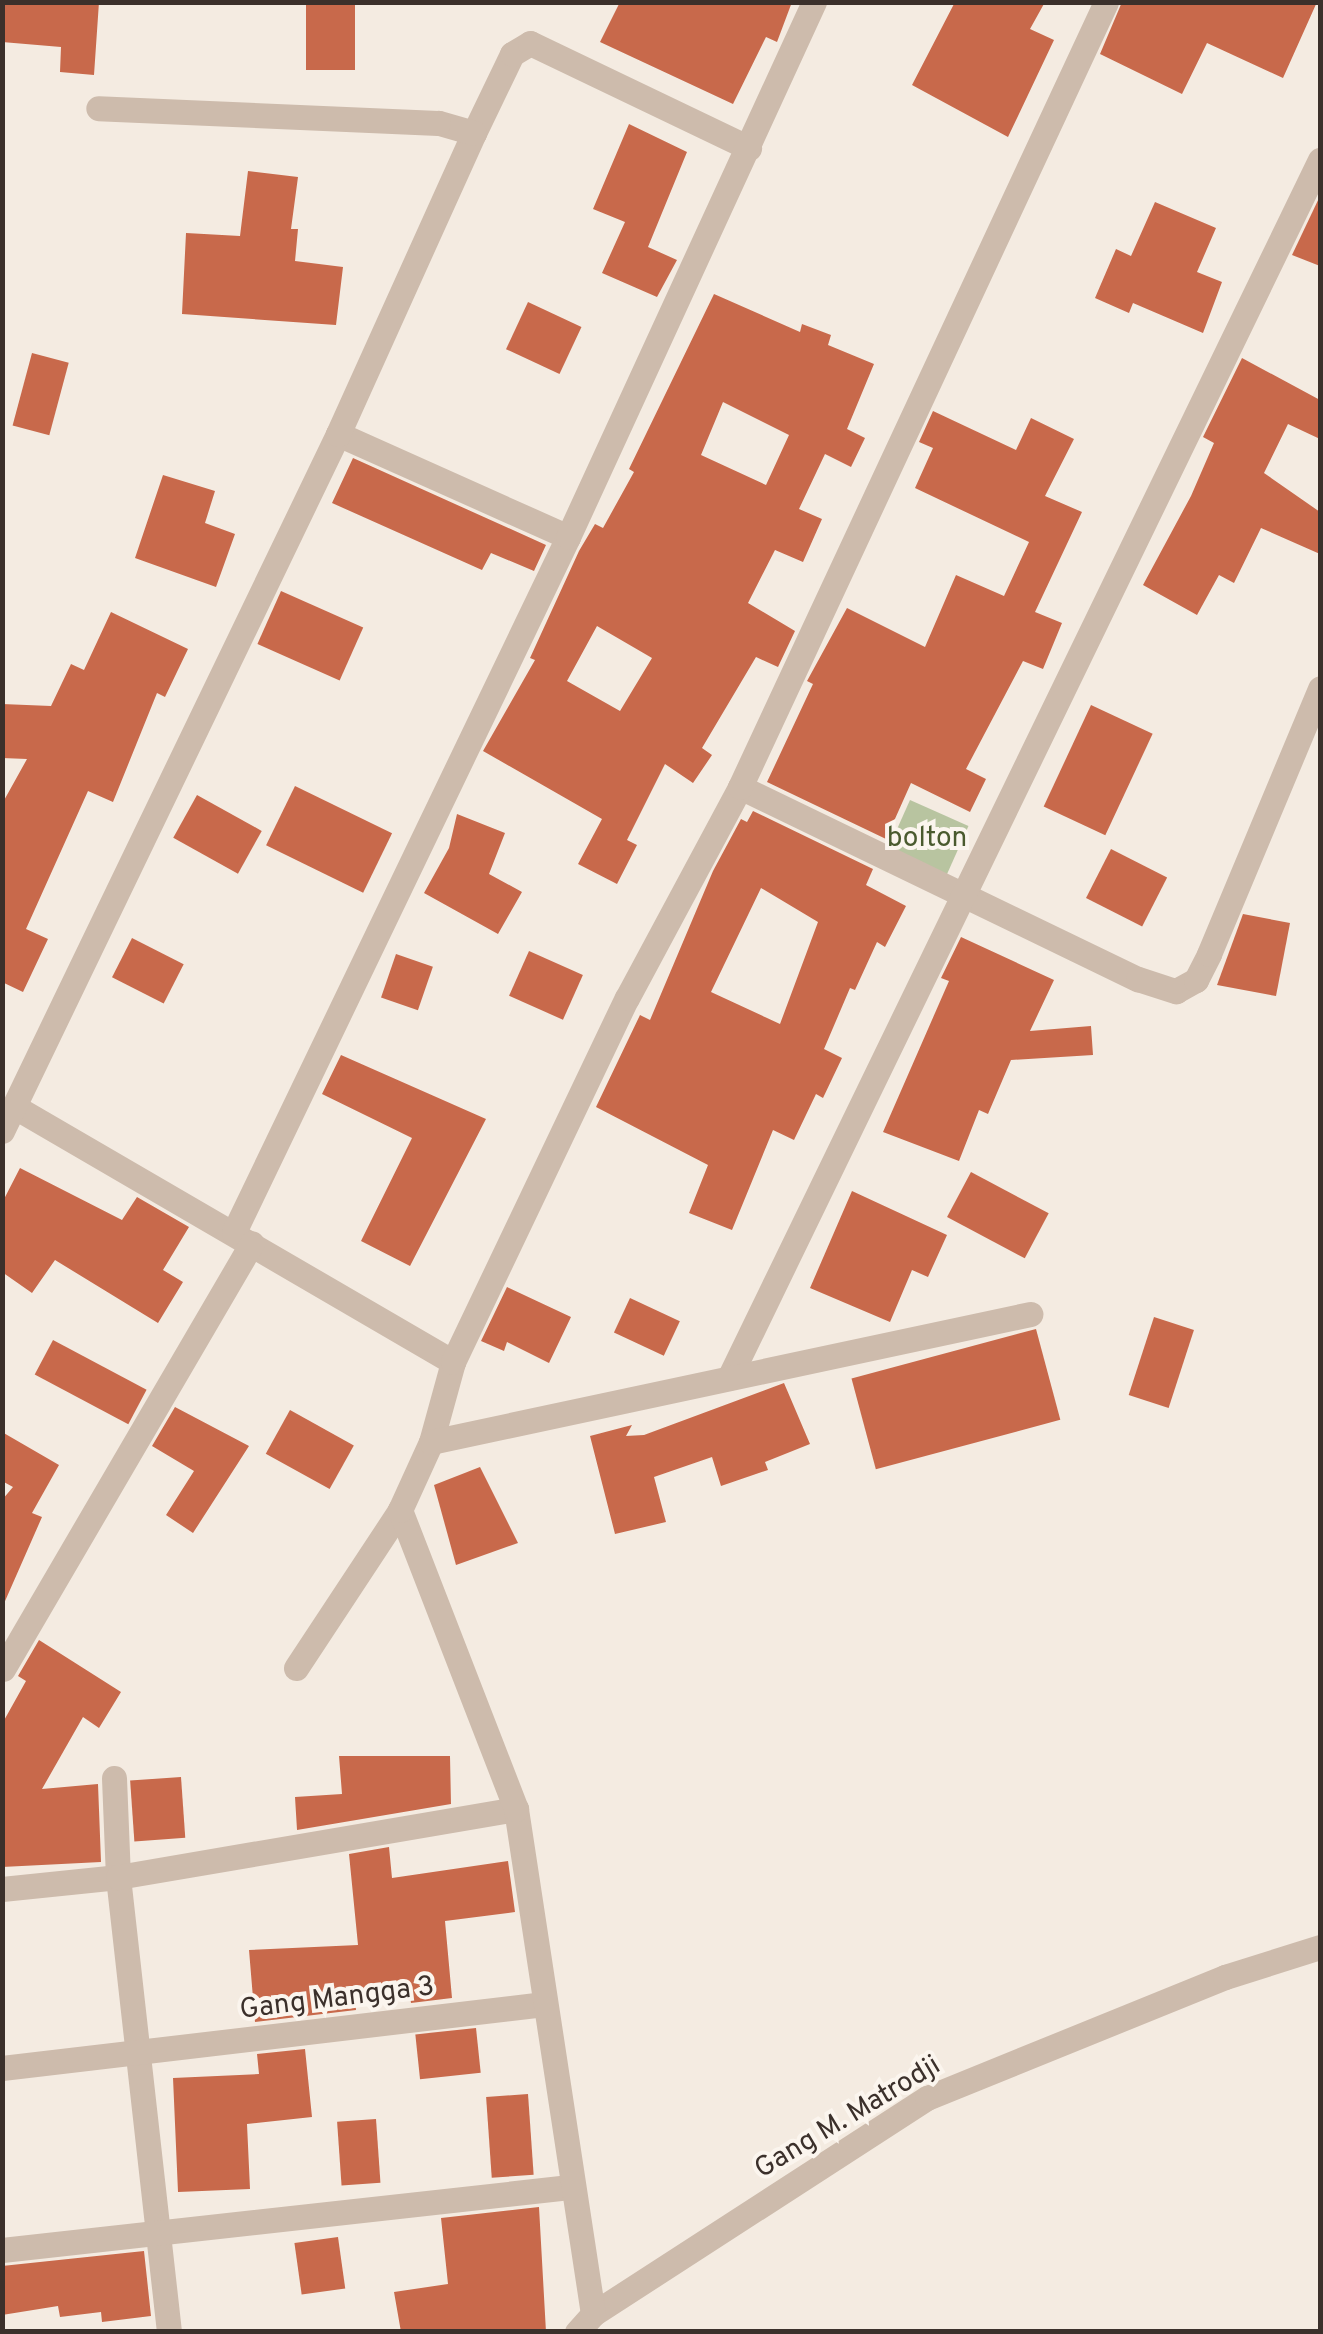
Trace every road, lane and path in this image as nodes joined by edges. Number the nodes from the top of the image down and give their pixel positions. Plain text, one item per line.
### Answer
1 (814, 2) edge
2 (1106, 2) edge
3 (98, 108) dead end
4 (474, 132) junction
5 (749, 148) junction
6 (1320, 160) edge
7 (338, 434) junction
8 (568, 537) junction
9 (1320, 688) edge
10 (740, 787) junction
11 (967, 896) junction
12 (15, 1107) junction
13 (2, 1131) edge
14 (243, 1238) junction
15 (1030, 1314) dead end
16 (453, 1362) junction
17 (729, 1378) junction
18 (431, 1442) junction
19 (400, 1510) junction
20 (296, 1668) dead end
21 (3, 1669) edge
22 (114, 1778) dead end
23 (516, 1809) junction
24 (118, 1877) junction
25 (2, 1889) edge
26 (1320, 1947) edge
27 (544, 2004) junction
28 (138, 2054) junction
29 (2, 2068) edge
30 (570, 2187) junction
31 (158, 2232) junction
32 (2, 2250) edge
33 (585, 2323) edge
34 (169, 2332) edge

1 - 5 street
2 - 10 street
3 - 4 street
4 - 5 street
4 - 7 street
5 - 8 street
6 - 11 street
7 - 8 street
7 - 12 street
8 - 14 street
9 - 11 street
10 - 11 street
10 - 16 street
11 - 17 street
12 - 13 street
12 - 14 street
14 - 16 street
14 - 21 street
15 - 17 street
16 - 18 street
17 - 18 street
18 - 19 street
19 - 20 street
19 - 23 street
22 - 24 street
23 - 24 street
23 - 27 street
24 - 25 street
24 - 28 street
26 - 33 street, Gang M. Matrodji
27 - 28 street, Gang Mangga 3
27 - 30 street
28 - 29 street, Gang Mangga 3
28 - 31 street
30 - 31 street
30 - 33 street
31 - 32 street
31 - 34 street

